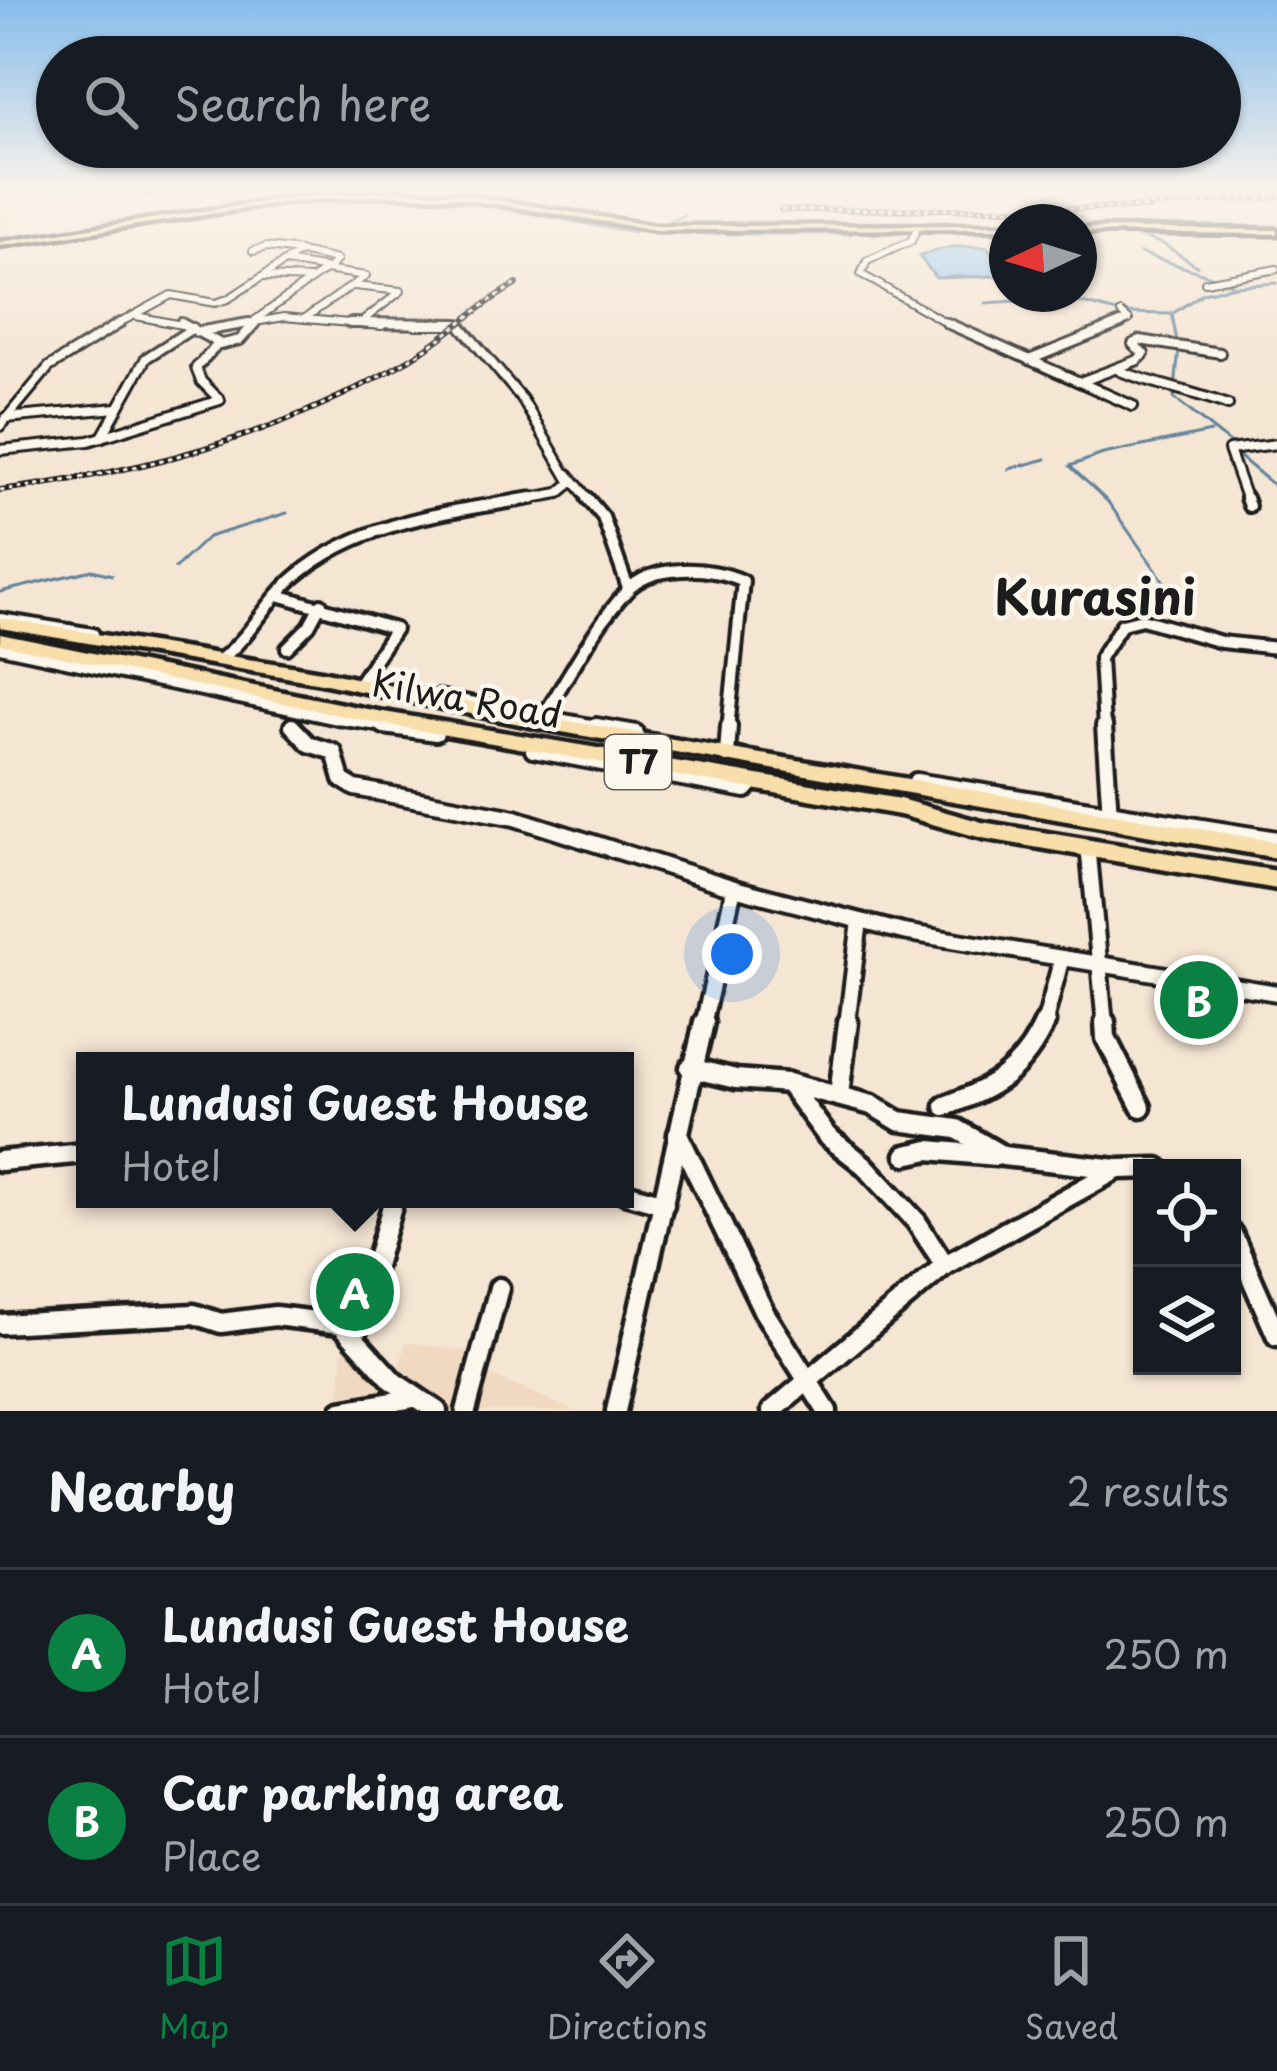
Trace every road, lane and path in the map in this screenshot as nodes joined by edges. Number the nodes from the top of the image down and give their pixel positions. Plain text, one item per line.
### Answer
1 (295, 256) edge
2 (321, 256) edge
3 (878, 256) edge
4 (285, 262) junction
5 (328, 269) junction
6 (1277, 269) edge
7 (262, 277) junction
8 (310, 279) junction
9 (1205, 282) dead end
10 (353, 286) junction
11 (1121, 313) dead end
12 (135, 316) junction
13 (304, 318) junction
14 (256, 320) junction
15 (360, 323) junction
16 (195, 330) junction
17 (219, 345) junction
18 (1220, 353) dead end
19 (1028, 361) junction
20 (1120, 370) junction
21 (1079, 383) junction
22 (1228, 405) dead end
23 (1133, 406) dead end
24 (117, 408) junction
25 (3, 422) edge
26 (102, 437) junction
27 (1277, 444) edge
28 (0, 450) edge
29 (568, 474) junction
30 (1249, 506) dead end
31 (628, 588) junction
32 (278, 596) junction
33 (321, 604) junction
34 (0, 621) edge
35 (0, 643) edge
36 (286, 648) dead end
37 (1277, 648) edge
38 (223, 658) junction
39 (360, 682) junction
40 (541, 719) junction
41 (292, 724) dead end
42 (728, 752) junction
43 (1110, 815) junction
44 (1277, 839) edge
45 (1089, 848) junction
46 (1277, 850) edge
47 (1277, 884) edge
48 (734, 888) junction
49 (860, 921) junction
50 (1061, 961) junction
51 (1100, 968) junction
52 (1277, 993) edge
53 (690, 1068) junction
54 (788, 1083) junction
55 (839, 1095) junction
56 (945, 1106) dead end
57 (1141, 1107) dead end
58 (679, 1134) junction
59 (76, 1155) edge
60 (906, 1155) dead end
61 (1003, 1156) junction
62 (0, 1161) edge
63 (1133, 1166) edge
64 (1118, 1169) junction
65 (634, 1196) edge
66 (664, 1204) junction
67 (392, 1208) edge
68 (1241, 1254) edge
69 (945, 1265) junction
70 (499, 1288) dead end
71 (0, 1324) edge
72 (356, 1336) junction
73 (1277, 1336) edge
74 (805, 1384) junction
75 (414, 1398) junction
76 (341, 1411) edge
77 (437, 1411) edge
78 (466, 1411) edge
79 (616, 1411) edge
80 (772, 1411) edge
81 (827, 1411) edge

1 - 4 street
2 - 5 street
3 - 19 street
4 - 5 street
4 - 7 street
5 - 8 street
5 - 10 street
6 - 9 street
7 - 8 street
7 - 12 street
8 - 14 street
10 - 13 street
10 - 15 street
11 - 19 street
12 - 16 street
12 - 25 street
13 - 14 street
13 - 15 street
14 - 16 street
14 - 17 street
15 - 29 street
16 - 17 street
16 - 24 street
17 - 26 street
18 - 20 street
19 - 21 street
20 - 21 street
20 - 22 street
21 - 23 street
24 - 25 street
24 - 26 street
26 - 28 street
27 - 30 street
29 - 31 street
29 - 32 street
31 - 40 street
31 - 42 street
32 - 33 street
32 - 38 street
33 - 36 street
33 - 39 street
34 - 38 highway, Kilwa Road / T7
35 - 45 highway, Kilwa Road / T7
37 - 43 street
38 - 39 highway, Kilwa Road / T7
39 - 40 highway, Kilwa Road / T7
40 - 42 highway, Kilwa Road / T7
41 - 48 street
42 - 43 highway, Kilwa Road / T7
43 - 44 street
43 - 46 highway, Kilwa Road / T7
45 - 47 highway, Kilwa Road / T7
45 - 51 street
48 - 49 street
48 - 53 street
49 - 50 street
49 - 55 street
50 - 51 street
50 - 56 street
51 - 52 street
51 - 57 street
53 - 54 street
53 - 58 street
54 - 55 street
54 - 69 street
55 - 61 street
58 - 66 street
58 - 74 street
59 - 62 street
60 - 61 street
61 - 64 street
63 - 64 street
64 - 69 street
65 - 66 street
66 - 79 street
67 - 72 street
68 - 73 street
69 - 74 street
70 - 78 street
71 - 72 street
72 - 75 street
74 - 80 street
74 - 81 street
75 - 76 street
75 - 77 street

